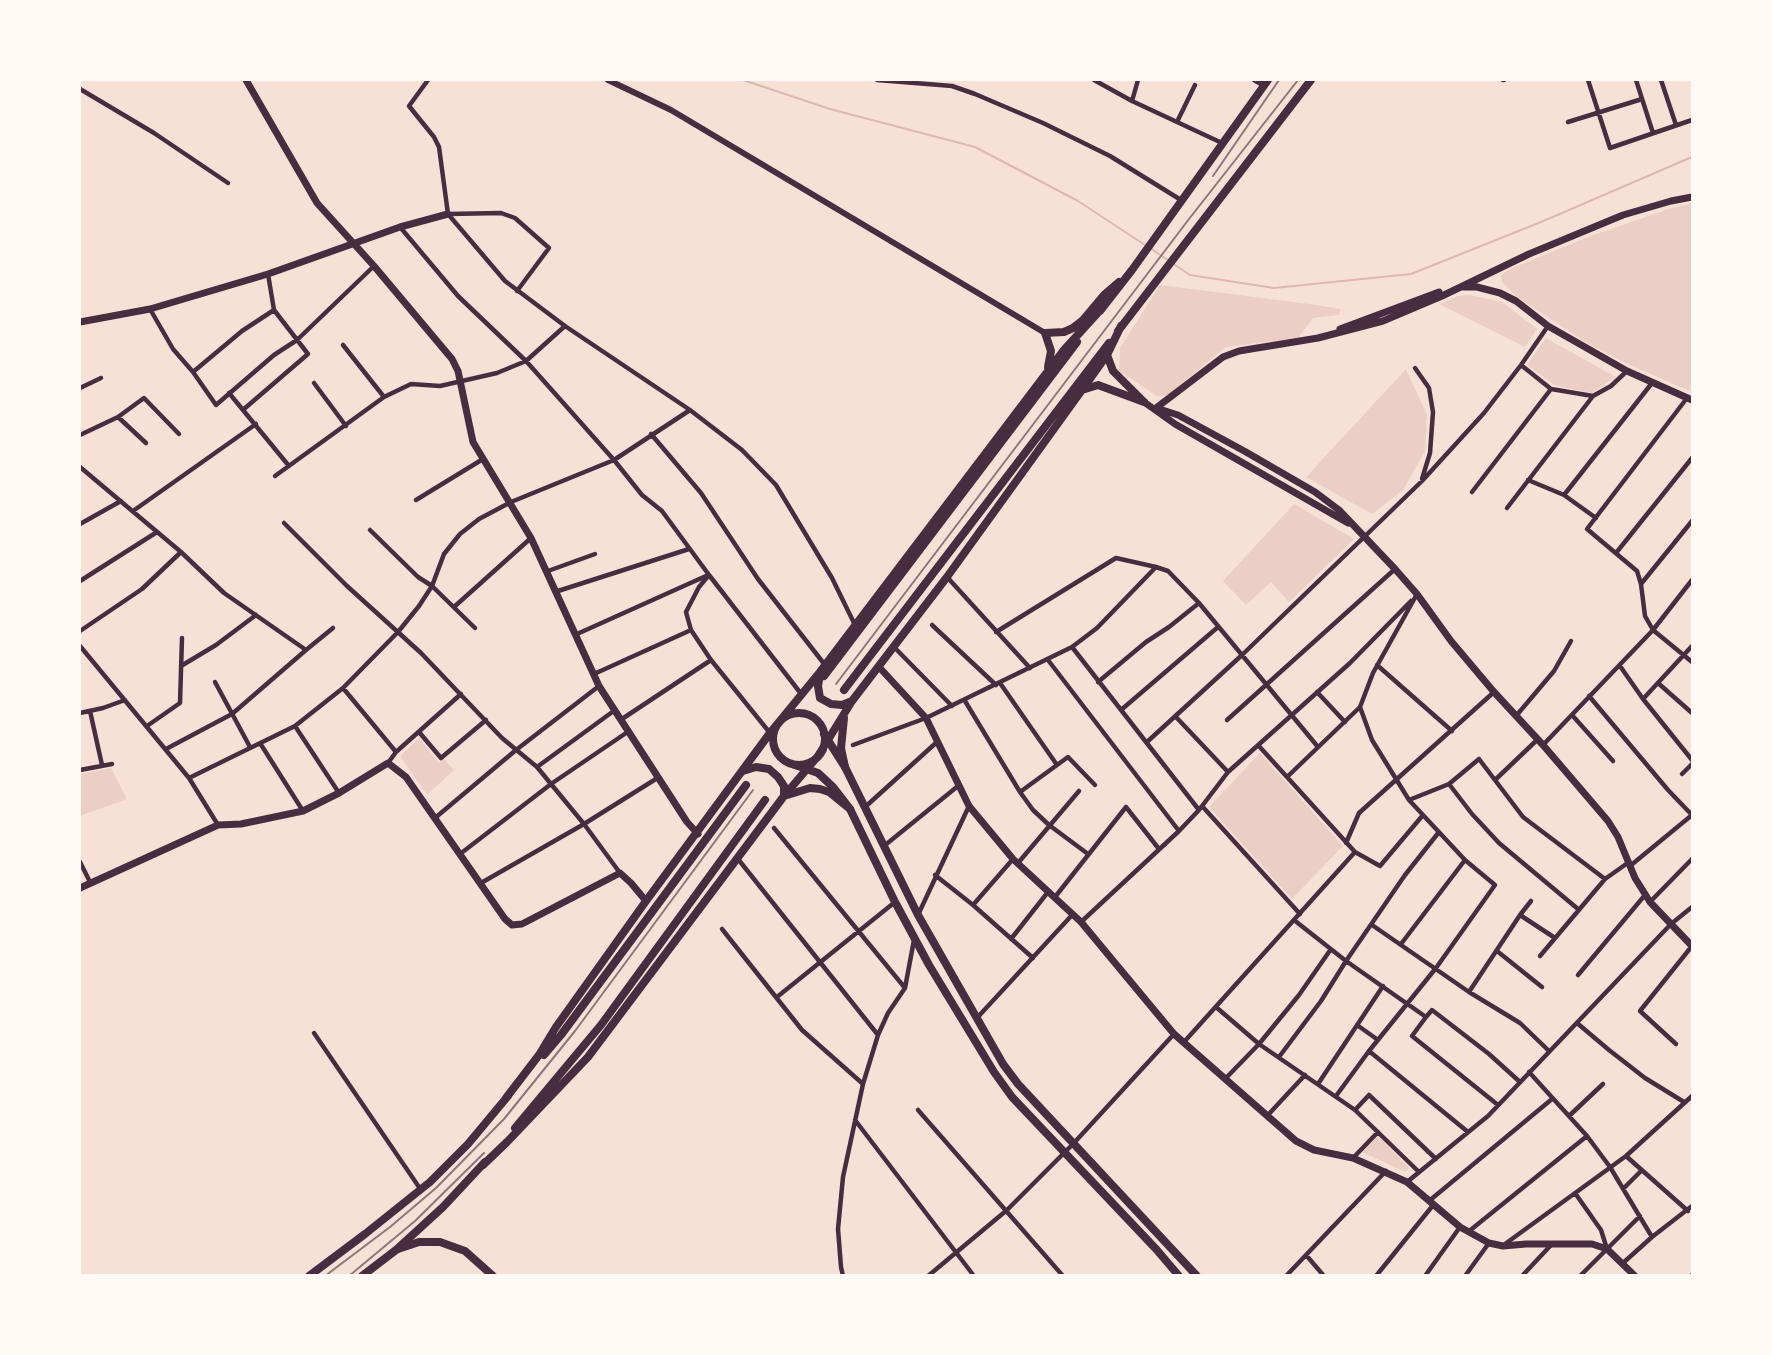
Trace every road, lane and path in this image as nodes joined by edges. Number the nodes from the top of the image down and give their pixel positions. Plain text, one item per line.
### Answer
1 (249, 80) edge
2 (428, 80) edge
3 (608, 80) edge
4 (877, 80) edge
5 (1094, 80) edge
6 (1138, 80) edge
7 (1255, 80) edge
8 (1311, 80) edge
9 (1588, 80) edge
10 (1636, 80) edge
11 (1661, 80) edge
12 (1266, 82) edge
13 (1195, 85) dead end
14 (80, 89) edge
15 (1642, 99) junction
16 (1131, 101) junction
17 (1599, 113) junction
18 (1692, 120) edge
19 (1177, 122) junction
20 (1568, 122) dead end
21 (1676, 125) junction
22 (1653, 133) junction
23 (1222, 143) junction
24 (228, 183) dead end
25 (1692, 197) edge
26 (1181, 200) junction
27 (448, 214) junction
28 (400, 227) junction
29 (353, 244) junction
30 (374, 266) junction
31 (1490, 272) junction
32 (268, 273) junction
33 (1130, 273) junction
34 (1459, 287) junction
35 (1489, 289) junction
36 (517, 291) junction
37 (1103, 307) junction
38 (150, 309) junction
39 (274, 310) junction
40 (80, 322) edge
41 (565, 326) junction
42 (1121, 326) junction
43 (1548, 326) junction
44 (1045, 333) junction
45 (297, 340) junction
46 (343, 345) dead end
47 (1107, 355) junction
48 (525, 362) junction
49 (1521, 365) junction
50 (1415, 368) dead end
51 (1627, 371) junction
52 (192, 372) junction
53 (1046, 374) junction
54 (101, 378) dead end
55 (459, 382) junction
56 (314, 383) dead end
57 (1652, 383) junction
58 (80, 388) edge
59 (1551, 389) junction
60 (1082, 390) junction
61 (229, 393) junction
62 (1593, 396) junction
63 (384, 397) junction
64 (1690, 399) edge
65 (1144, 402) junction
66 (1156, 408) junction
67 (244, 409) junction
68 (690, 410) junction
69 (118, 417) junction
70 (256, 424) junction
71 (346, 426) junction
72 (179, 434) dead end
73 (651, 434) junction
74 (80, 435) edge
75 (146, 443) dead end
76 (1246, 452) junction
77 (1692, 458) edge
78 (483, 459) junction
79 (614, 460) junction
80 (1241, 461) junction
81 (290, 466) junction
82 (80, 467) edge
83 (86, 472) junction
84 (80, 475) edge
85 (275, 476) dead end
86 (1528, 480) junction
87 (1422, 481) junction
88 (1472, 492) dead end
89 (1564, 495) junction
90 (416, 500) dead end
91 (120, 501) junction
92 (511, 502) junction
93 (1507, 508) dead end
94 (133, 510) junction
95 (1596, 518) junction
96 (1692, 521) edge
97 (284, 523) dead end
98 (80, 524) edge
99 (1355, 527) junction
100 (370, 530) dead end
101 (157, 532) junction
102 (1366, 537) junction
103 (531, 538) junction
104 (689, 549) junction
105 (181, 552) junction
106 (1616, 553) junction
107 (596, 554) dead end
108 (1156, 567) junction
109 (1395, 569) junction
110 (548, 571) junction
111 (709, 575) junction
112 (947, 577) junction
113 (1692, 580) edge
114 (80, 581) edge
115 (1641, 584) junction
116 (432, 586) junction
117 (558, 591) junction
118 (1417, 594) junction
119 (1199, 603) junction
120 (454, 608) junction
121 (256, 615) junction
122 (855, 625) junction
123 (932, 625) dead end
124 (1218, 627) junction
125 (333, 628) dead end
126 (475, 628) dead end
127 (691, 630) junction
128 (1653, 630) junction
129 (80, 631) edge
130 (398, 632) junction
131 (996, 632) junction
132 (577, 634) junction
133 (182, 638) dead end
134 (1571, 641) dead end
135 (80, 646) edge
136 (1692, 646) edge
137 (894, 647) junction
138 (1072, 648) junction
139 (306, 650) junction
140 (1242, 655) junction
141 (1685, 656) junction
142 (711, 660) junction
143 (1048, 660) junction
144 (1692, 662) edge
145 (825, 665) junction
146 (1377, 665) junction
147 (181, 666) junction
148 (1620, 666) junction
149 (879, 667) junction
150 (1030, 668) junction
151 (594, 674) junction
152 (822, 674) junction
153 (215, 682) dead end
154 (1098, 682) junction
155 (1658, 683) junction
156 (998, 684) junction
157 (1266, 685) junction
158 (599, 686) junction
159 (343, 688) junction
160 (844, 690) dead end
161 (1317, 692) junction
162 (1494, 692) junction
163 (461, 694) junction
164 (802, 694) junction
165 (1589, 696) junction
166 (125, 699) junction
167 (1643, 699) junction
168 (965, 700) junction
169 (852, 701) junction
170 (952, 706) junction
171 (1360, 707) junction
172 (615, 710) junction
173 (1121, 710) junction
174 (90, 711) junction
175 (1692, 712) edge
176 (80, 713) edge
177 (232, 714) junction
178 (844, 715) junction
179 (1292, 715) junction
180 (1572, 715) junction
181 (1516, 716) junction
182 (1176, 717) junction
183 (926, 718) junction
184 (621, 719) junction
185 (486, 720) junction
186 (1227, 720) dead end
187 (1345, 722) junction
188 (778, 723) junction
189 (147, 726) junction
190 (295, 726) junction
191 (629, 731) junction
192 (1452, 731) junction
193 (419, 732) junction
194 (770, 733) junction
195 (827, 738) junction
196 (938, 741) junction
197 (1147, 742) junction
198 (1540, 742) junction
199 (260, 743) junction
200 (853, 745) dead end
201 (1258, 745) junction
202 (250, 747) junction
203 (1318, 747) junction
204 (166, 749) junction
205 (516, 750) junction
206 (396, 752) junction
207 (818, 756) junction
208 (1613, 761) dead end
209 (1692, 762) edge
210 (112, 764) dead end
211 (388, 764) junction
212 (102, 765) junction
213 (795, 765) junction
214 (1057, 765) junction
215 (537, 767) junction
216 (845, 767) junction
217 (807, 769) junction
218 (80, 770) edge
219 (741, 772) junction
220 (1228, 772) junction
221 (1682, 774) dead end
222 (659, 777) junction
223 (1287, 777) junction
224 (189, 778) junction
225 (1395, 779) junction
226 (1495, 780) junction
227 (551, 784) junction
228 (1449, 784) junction
229 (746, 785) dead end
230 (1095, 785) dead end
231 (958, 786) junction
232 (1078, 791) dead end
233 (1020, 792) junction
234 (339, 793) junction
235 (784, 796) junction
236 (765, 800) dead end
237 (1409, 800) junction
238 (969, 806) junction
239 (864, 808) junction
240 (1201, 808) junction
241 (850, 809) junction
242 (303, 811) junction
243 (1423, 815) junction
244 (1692, 815) edge
245 (435, 818) junction
246 (584, 824) junction
247 (218, 825) junction
248 (1049, 825) junction
249 (774, 828) dead end
250 (1179, 831) junction
251 (1439, 832) junction
252 (698, 834) junction
253 (1346, 843) junction
254 (884, 846) junction
255 (1159, 849) junction
256 (1355, 852) junction
257 (460, 854) junction
258 (1089, 854) junction
259 (738, 859) junction
260 (1692, 859) edge
261 (1465, 860) junction
262 (1016, 861) junction
263 (80, 862) edge
264 (1630, 864) junction
265 (620, 873) junction
266 (935, 875) junction
267 (1605, 879) junction
268 (90, 882) junction
269 (480, 883) junction
270 (80, 888) edge
271 (1048, 891) junction
272 (1055, 897) junction
273 (1648, 899) junction
274 (646, 901) junction
275 (1531, 901) dead end
276 (895, 902) junction
277 (974, 905) junction
278 (1692, 908) edge
279 (1578, 909) junction
280 (1073, 914) junction
281 (1300, 914) junction
282 (918, 915) junction
283 (1520, 915) junction
284 (1294, 920) junction
285 (1081, 922) junction
286 (1671, 924) junction
287 (1372, 925) junction
288 (722, 929) dead end
289 (858, 932) junction
290 (914, 938) junction
291 (1555, 938) junction
292 (1011, 939) junction
293 (1401, 944) junction
294 (1692, 946) edge
295 (1331, 949) junction
296 (1497, 951) junction
297 (1540, 956) dead end
298 (1033, 958) junction
299 (1346, 961) junction
300 (820, 962) junction
301 (1436, 968) junction
302 (1578, 975) dead end
303 (1383, 986) junction
304 (1542, 987) dead end
305 (905, 988) junction
306 (1469, 992) junction
307 (777, 997) junction
308 (1409, 1003) junction
309 (1216, 1007) junction
310 (1426, 1017) junction
311 (976, 1019) junction
312 (1577, 1023) junction
313 (1357, 1025) junction
314 (314, 1033) dead end
315 (1174, 1034) junction
316 (878, 1035) junction
317 (1378, 1040) junction
318 (1184, 1042) junction
319 (1259, 1044) junction
320 (1676, 1044) dead end
321 (1369, 1051) junction
322 (1550, 1051) junction
323 (1280, 1058) junction
324 (1529, 1072) junction
325 (1305, 1075) junction
326 (1226, 1078) junction
327 (1520, 1082) junction
328 (863, 1084) junction
329 (1318, 1084) junction
330 (1603, 1084) dead end
331 (1336, 1096) junction
332 (1692, 1096) edge
333 (506, 1098) junction
334 (1552, 1099) junction
335 (1684, 1102) junction
336 (1498, 1105) junction
337 (918, 1110) dead end
338 (1355, 1110) junction
339 (1267, 1116) junction
340 (1569, 1116) junction
341 (855, 1120) junction
342 (1378, 1132) junction
343 (1468, 1132) junction
344 (1587, 1136) junction
345 (1073, 1144) junction
346 (1065, 1153) junction
347 (1626, 1156) junction
348 (1353, 1158) junction
349 (1436, 1159) junction
350 (483, 1165) junction
351 (1610, 1167) junction
352 (1642, 1170) junction
353 (1386, 1171) junction
354 (1419, 1172) junction
355 (1407, 1182) junction
356 (1623, 1189) junction
357 (421, 1190) junction
358 (1575, 1193) junction
359 (1432, 1203) junction
360 (1690, 1209) edge
361 (1007, 1210) junction
362 (1640, 1216) junction
363 (1460, 1227) junction
364 (1468, 1232) junction
365 (1652, 1237) junction
366 (1489, 1243) junction
367 (1552, 1244) junction
368 (1503, 1246) junction
369 (1606, 1249) junction
370 (396, 1250) junction
371 (956, 1253) junction
372 (1306, 1255) junction
373 (1623, 1263) junction
374 (309, 1275) edge
375 (362, 1275) edge
376 (493, 1275) edge
377 (843, 1275) edge
378 (928, 1275) edge
379 (974, 1275) edge
380 (1064, 1275) edge
381 (1179, 1275) edge
382 (1197, 1275) edge
383 (1286, 1275) edge
384 (1324, 1275) edge
385 (1376, 1275) edge
386 (1425, 1275) edge
387 (1465, 1275) edge
388 (1522, 1275) edge
389 (1580, 1275) edge
390 (1632, 1275) edge

1 - 29 main road
2 - 27 street
3 - 44 street
4 - 26 street
5 - 16 street
6 - 16 street
7 - 12 street
8 - 42 main road
9 - 17 street
10 - 15 street
11 - 21 street
12 - 23 main road
13 - 19 street
14 - 24 street
15 - 17 street
15 - 22 street
16 - 19 street
17 - 20 street
17 - 22 street
18 - 21 street
19 - 23 street
21 - 22 street
23 - 26 main road
25 - 31 main road
26 - 33 main road
27 - 28 main road
27 - 36 street
27 - 36 street
28 - 29 main road
28 - 48 street
29 - 30 main road
29 - 32 main road
30 - 45 street
30 - 55 main road
31 - 34 main road
31 - 35 main road
32 - 38 main road
32 - 39 street
33 - 37 main road
33 - 44 main road
34 - 35 main road
34 - 66 main road
35 - 43 main road
36 - 41 street
37 - 53 main road
37 - 152 main road
38 - 40 main road
38 - 52 street
39 - 45 street
39 - 52 street
41 - 48 street
41 - 68 street
42 - 47 main road
42 - 160 main road
43 - 49 street
43 - 51 main road
44 - 53 main road
45 - 61 street
45 - 67 street
46 - 63 street
47 - 60 main road
47 - 65 main road
48 - 55 street
48 - 79 street
49 - 59 street
49 - 87 street
50 - 87 street
51 - 57 main road
51 - 62 street
52 - 61 street
53 - 122 main road
54 - 58 street
55 - 63 street
55 - 78 main road
56 - 71 street
57 - 64 main road
57 - 89 street
59 - 62 street
59 - 88 street
60 - 65 main road
60 - 112 main road
61 - 67 street
62 - 86 street
63 - 71 street
64 - 95 street
65 - 66 main road
66 - 76 main road
66 - 80 main road
67 - 70 street
68 - 73 street
68 - 122 street
69 - 72 street
69 - 74 street
69 - 75 street
70 - 81 street
70 - 94 street
71 - 81 street
73 - 79 street
73 - 145 street
76 - 80 main road
76 - 99 main road
77 - 106 street
78 - 90 street
78 - 92 main road
79 - 92 street
79 - 104 street
80 - 99 main road
81 - 85 street
82 - 83 street
83 - 84 street
83 - 91 street
86 - 89 street
86 - 93 street
87 - 102 street
89 - 95 street
91 - 94 street
91 - 98 street
92 - 103 main road
92 - 116 street
94 - 101 street
95 - 106 street
96 - 115 street
97 - 130 street
99 - 102 main road
100 - 116 street
101 - 105 street
101 - 114 street
102 - 109 main road
102 - 140 street
103 - 110 main road
103 - 120 street
104 - 111 street
104 - 117 street
105 - 121 street
105 - 129 street
106 - 115 street
107 - 110 street
108 - 119 street
108 - 131 street
108 - 138 street
109 - 118 main road
109 - 157 street
110 - 117 main road
111 - 127 street
111 - 132 street
111 - 164 street
112 - 131 street
112 - 137 main road
113 - 128 street
115 - 128 street
116 - 120 street
116 - 130 street
117 - 132 main road
118 - 146 street
118 - 161 street
118 - 162 main road
119 - 124 street
119 - 154 street
120 - 126 street
121 - 139 street
121 - 147 street
122 - 145 main road
123 - 156 street
124 - 140 street
124 - 173 street
125 - 139 street
127 - 142 street
127 - 151 street
128 - 141 street
128 - 148 street
130 - 159 street
130 - 163 street
131 - 150 street
132 - 151 main road
133 - 147 street
134 - 181 street
135 - 166 street
136 - 141 street
137 - 149 main road
137 - 170 street
138 - 143 street
138 - 154 street
139 - 177 street
140 - 157 street
140 - 182 street
141 - 144 street
141 - 155 street
142 - 184 street
142 - 194 street
143 - 150 street
143 - 250 street
145 - 152 main road
146 - 171 street
146 - 192 street
147 - 189 street
148 - 165 street
148 - 167 street
149 - 169 main road
149 - 183 main road
150 - 156 street
151 - 158 main road
152 - 164 main road
152 - 169 main road
153 - 177 street
154 - 173 street
155 - 167 street
155 - 175 street
156 - 168 street
156 - 214 street
157 - 179 street
157 - 186 street
158 - 172 main road
158 - 205 street
159 - 190 street
159 - 206 street
161 - 179 street
161 - 187 street
162 - 181 main road
162 - 192 street
163 - 185 street
163 - 193 street
164 - 188 main road
165 - 180 street
165 - 244 street
166 - 174 street
166 - 189 street
167 - 209 street
168 - 170 street
168 - 233 street
169 - 178 main road
170 - 183 street
171 - 187 street
171 - 225 street
172 - 184 main road
172 - 215 street
173 - 197 street
174 - 176 street
174 - 212 street
177 - 202 street
177 - 204 street
178 - 195 main road
178 - 216 main road
179 - 201 street
179 - 203 street
180 - 198 street
180 - 208 street
181 - 198 main road
182 - 197 street
182 - 220 street
183 - 196 main road
183 - 200 street
184 - 191 main road
185 - 193 street
185 - 205 street
187 - 203 street
188 - 194 main road
188 - 195 main road
188 - 213 main road
189 - 204 street
190 - 199 street
190 - 234 street
191 - 222 main road
191 - 227 street
192 - 225 street
193 - 206 street
194 - 219 main road
195 - 207 main road
195 - 216 main road
196 - 231 main road
196 - 239 street
197 - 240 street
198 - 226 street
198 - 264 main road
199 - 202 street
199 - 242 street
201 - 220 street
201 - 223 street
202 - 224 street
203 - 223 street
204 - 224 street
205 - 215 street
205 - 245 street
206 - 211 street
207 - 213 main road
207 - 217 main road
209 - 221 street
210 - 212 street
211 - 234 main road
211 - 245 main road
212 - 218 street
213 - 217 main road
214 - 230 street
214 - 233 street
215 - 227 street
216 - 239 main road
217 - 235 main road
217 - 241 main road
219 - 235 main road
219 - 252 main road
220 - 240 street
222 - 246 street
222 - 252 main road
223 - 253 street
224 - 247 street
225 - 237 street
225 - 253 street
226 - 228 street
226 - 267 street
227 - 246 street
227 - 257 street
228 - 237 street
228 - 279 street
229 - 333 main road
231 - 238 main road
231 - 254 street
232 - 248 street
233 - 248 street
234 - 242 main road
235 - 241 main road
235 - 259 main road
236 - 350 main road
237 - 243 street
238 - 262 main road
238 - 266 street
239 - 254 main road
240 - 250 street
240 - 281 street
241 - 276 main road
242 - 247 main road
243 - 251 street
243 - 256 street
244 - 264 street
245 - 257 main road
246 - 265 street
246 - 269 street
247 - 268 main road
248 - 258 street
248 - 262 street
249 - 289 street
250 - 255 street
251 - 261 street
251 - 287 street
252 - 274 main road
253 - 256 street
254 - 282 main road
255 - 258 street
255 - 285 street
256 - 281 street
257 - 269 main road
258 - 272 street
259 - 300 street
259 - 350 main road
260 - 273 street
261 - 293 street
261 - 301 street
262 - 271 main road
262 - 277 street
263 - 268 street
264 - 267 street
264 - 273 main road
265 - 269 main road
265 - 274 main road
266 - 277 street
266 - 282 street
267 - 279 street
268 - 270 main road
271 - 272 main road
271 - 292 street
272 - 280 main road
273 - 286 main road
273 - 302 street
274 - 333 main road
275 - 283 street
276 - 289 street
276 - 290 main road
277 - 292 street
278 - 286 street
279 - 291 street
280 - 285 main road
280 - 298 street
281 - 284 street
282 - 311 main road
283 - 291 street
283 - 296 street
284 - 295 street
284 - 309 street
285 - 315 main road
286 - 294 main road
286 - 312 street
287 - 293 street
287 - 299 street
288 - 307 street
289 - 300 street
289 - 305 street
290 - 305 street
290 - 346 main road
291 - 297 street
292 - 298 street
293 - 301 street
294 - 320 street
295 - 299 street
295 - 319 street
296 - 304 street
296 - 306 street
298 - 311 street
299 - 303 street
299 - 323 street
300 - 307 street
300 - 316 street
301 - 306 street
301 - 308 street
303 - 308 street
303 - 313 street
305 - 316 street
306 - 322 street
307 - 328 street
308 - 310 street
308 - 317 street
309 - 318 street
309 - 319 street
310 - 327 street
310 - 336 street
311 - 345 main road
312 - 322 street
312 - 335 street
313 - 317 street
313 - 329 street
314 - 357 street
315 - 318 main road
315 - 345 street
316 - 328 street
317 - 321 street
318 - 326 main road
319 - 323 street
319 - 326 street
321 - 331 street
321 - 343 street
322 - 324 street
323 - 325 street
324 - 327 street
324 - 334 street
325 - 329 street
325 - 339 street
326 - 339 main road
327 - 336 street
328 - 341 street
329 - 331 street
330 - 340 street
331 - 338 street
332 - 335 street
333 - 357 main road
334 - 340 street
334 - 359 street
335 - 347 street
336 - 343 street
337 - 361 street
338 - 342 street
338 - 349 street
339 - 348 main road
340 - 344 street
341 - 371 street
341 - 377 street
342 - 348 street
342 - 354 street
343 - 349 street
344 - 351 street
344 - 364 street
345 - 346 street
345 - 382 main road
346 - 361 street
346 - 381 main road
347 - 351 street
347 - 352 street
348 - 353 main road
349 - 354 street
350 - 370 main road
351 - 356 street
351 - 358 street
352 - 356 street
352 - 360 street
353 - 355 main road
353 - 372 street
354 - 355 street
355 - 359 main road
356 - 362 street
357 - 374 main road
358 - 368 street
358 - 369 street
359 - 363 main road
359 - 385 street
360 - 365 street
361 - 371 street
361 - 380 street
362 - 365 street
362 - 369 street
363 - 364 main road
363 - 386 street
364 - 366 main road
365 - 373 street
366 - 368 main road
366 - 387 street
367 - 368 main road
367 - 369 main road
367 - 388 street
369 - 373 main road
369 - 389 street
370 - 375 main road
370 - 376 main road
371 - 378 street
371 - 379 street
372 - 383 street
372 - 384 street
373 - 390 main road

